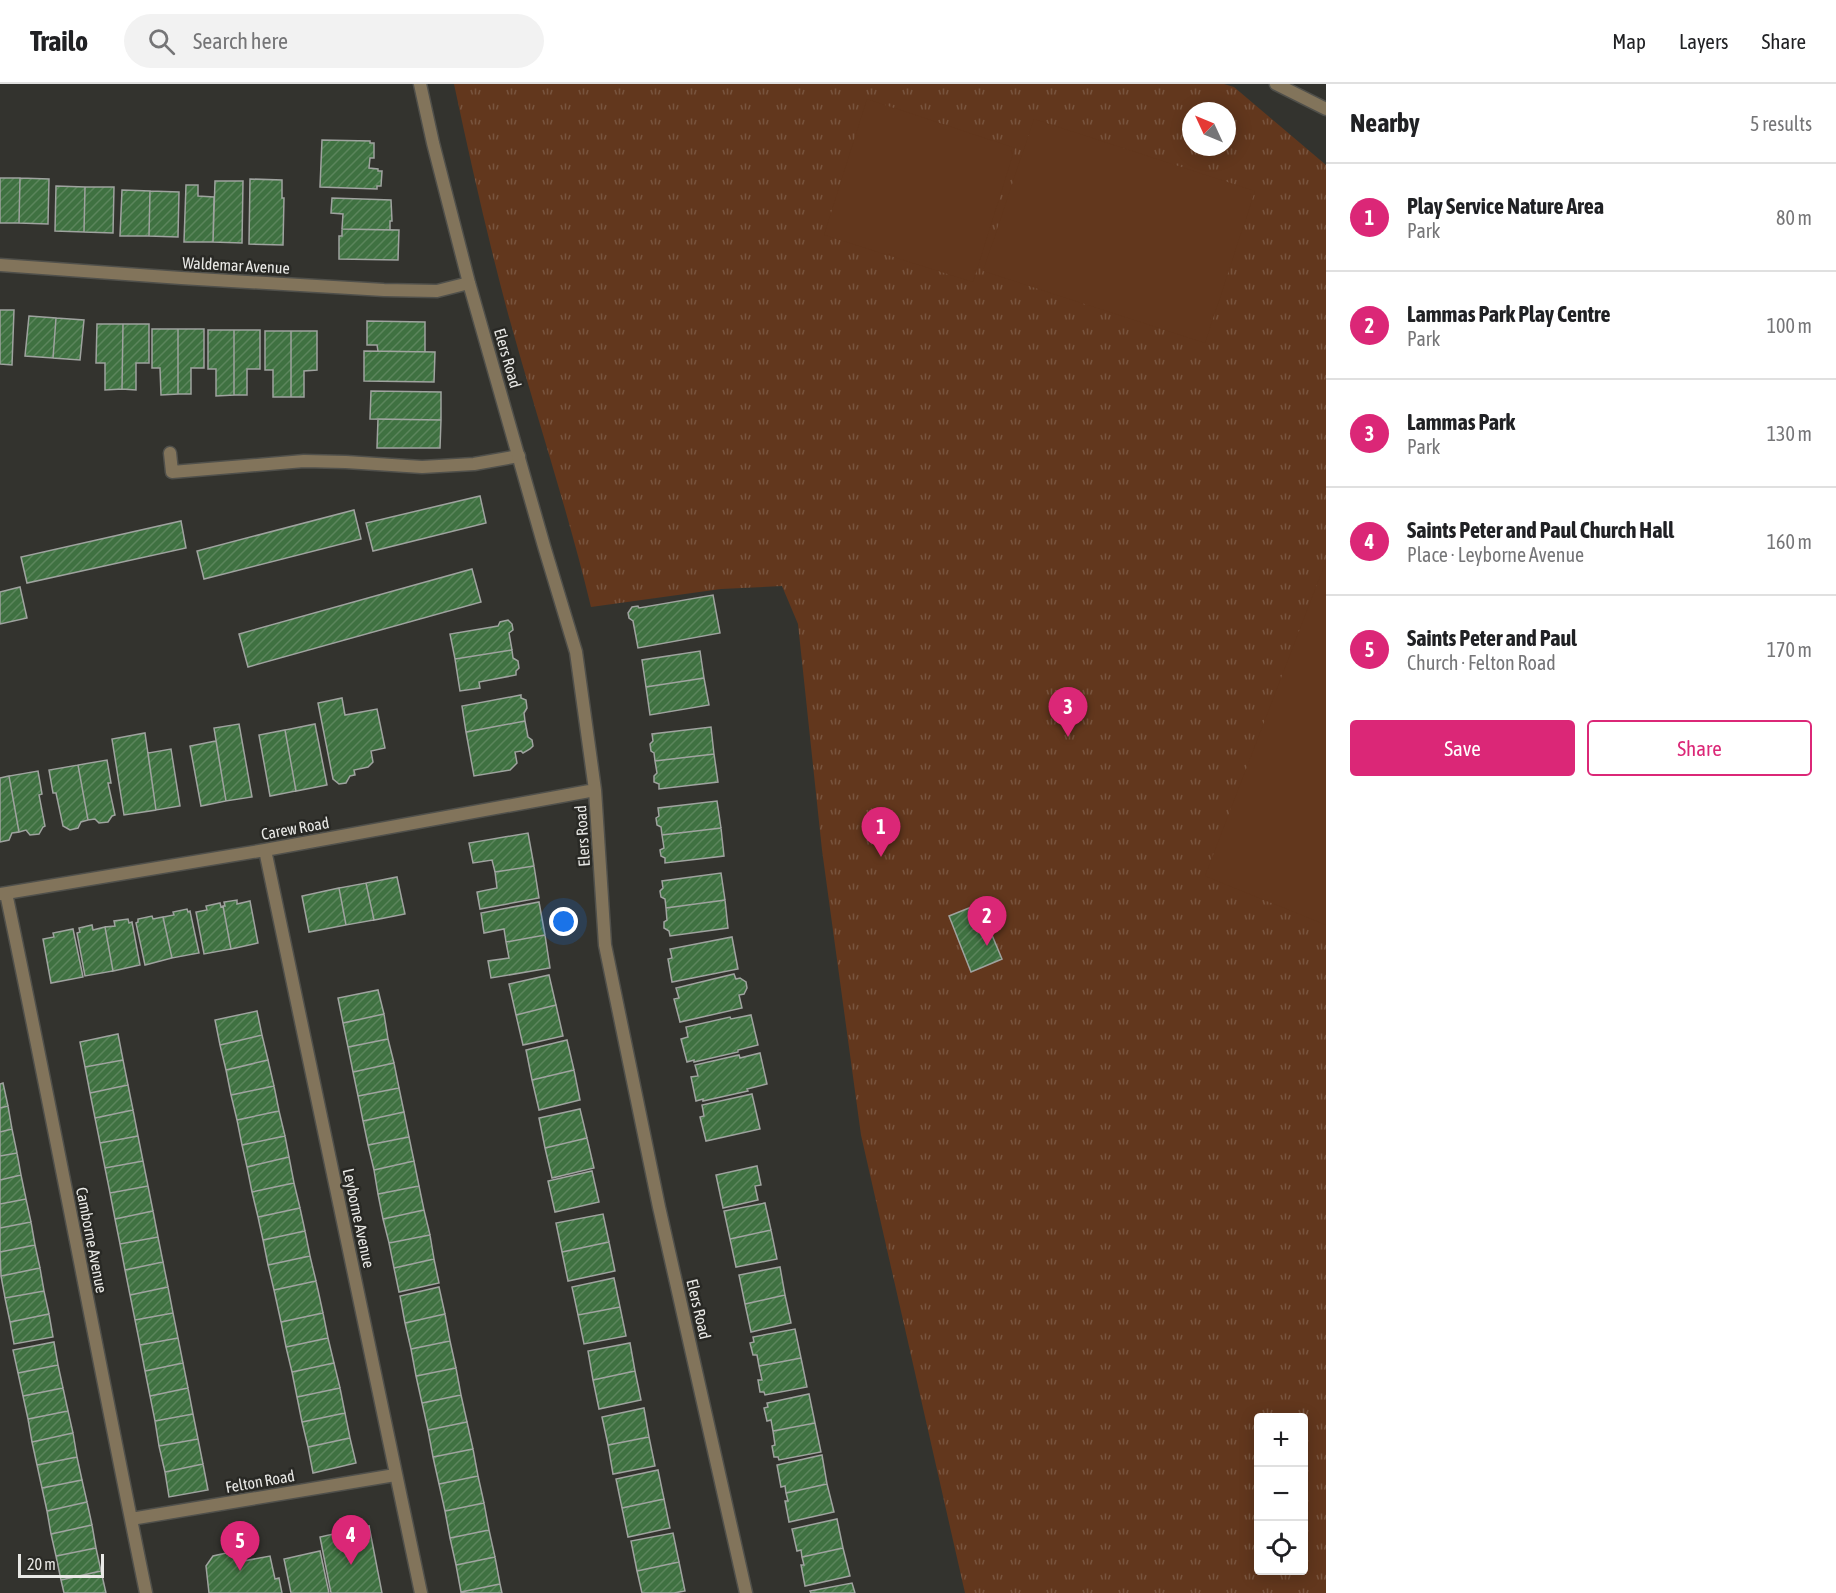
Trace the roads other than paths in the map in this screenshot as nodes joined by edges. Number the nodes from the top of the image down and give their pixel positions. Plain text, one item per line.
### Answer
1 (420, 84) edge
2 (1276, 84) edge
3 (1326, 109) edge
4 (0, 265) edge
5 (469, 283) junction
6 (170, 453) dead end
7 (519, 456) junction
8 (595, 790) junction
9 (265, 850) junction
10 (3, 894) edge
11 (395, 1474) junction
12 (131, 1519) junction
13 (146, 1593) edge
14 (421, 1593) edge
15 (746, 1593) edge

1 - 5 street, Elers Road
2 - 3 street
4 - 5 street, Waldemar Avenue
5 - 7 street, Elers Road
6 - 7 street
7 - 8 street, Elers Road
8 - 9 street, Carew Road
8 - 15 street, Elers Road
9 - 10 street, Carew Road
9 - 11 street, Leyborne Avenue
10 - 12 street, Camborne Avenue
11 - 12 street, Felton Road
11 - 14 street, Leyborne Avenue
12 - 13 street, Camborne Avenue

